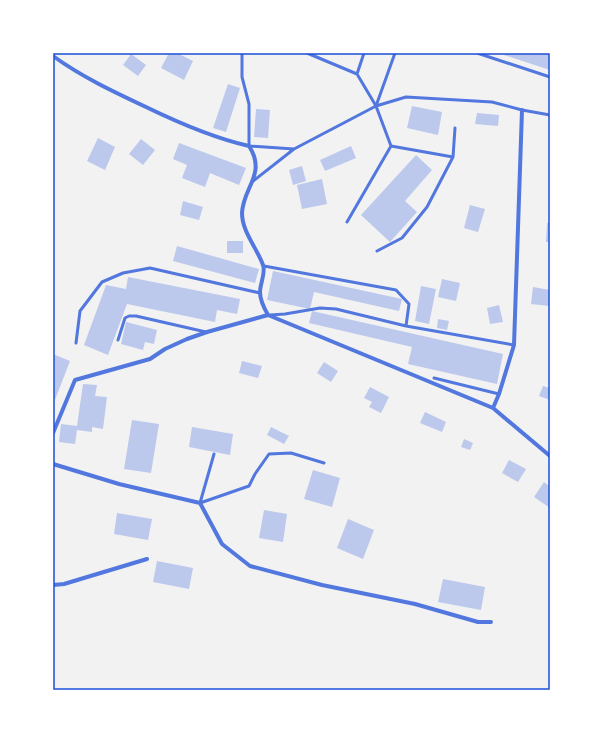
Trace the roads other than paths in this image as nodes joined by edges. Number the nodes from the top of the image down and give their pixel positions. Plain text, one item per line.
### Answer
1 (242, 53) edge
2 (306, 53) edge
3 (364, 53) edge
4 (395, 53) edge
5 (477, 53) edge
6 (53, 56) edge
7 (357, 74) junction
8 (550, 77) edge
9 (376, 106) junction
10 (522, 110) junction
11 (550, 115) edge
12 (455, 128) dead end
13 (249, 146) junction
14 (391, 146) junction
15 (294, 149) junction
16 (453, 157) junction
17 (252, 182) junction
18 (347, 222) dead end
19 (377, 251) dead end
20 (264, 266) junction
21 (260, 293) junction
22 (268, 315) junction
23 (406, 326) junction
24 (208, 332) junction
25 (118, 340) dead end
26 (76, 343) dead end
27 (514, 346) junction
28 (434, 378) dead end
29 (499, 394) junction
30 (493, 408) junction
31 (53, 433) edge
32 (214, 454) dead end
33 (550, 456) edge
34 (324, 463) dead end
35 (53, 464) edge
36 (200, 503) junction
37 (147, 559) dead end
38 (53, 585) edge
39 (491, 622) dead end

1 - 13 lane
2 - 7 lane
3 - 7 lane
4 - 9 lane
5 - 8 lane
6 - 13 street
7 - 9 lane
9 - 10 lane
9 - 14 lane
9 - 15 lane
10 - 11 lane
10 - 27 street
12 - 16 lane
13 - 15 lane
13 - 17 street
14 - 16 lane
14 - 18 lane
15 - 17 lane
16 - 19 lane
17 - 20 street
20 - 21 street
20 - 23 lane
21 - 22 street
21 - 26 lane
22 - 23 lane
22 - 24 street
22 - 30 street
23 - 27 lane
24 - 25 lane
24 - 31 street
27 - 29 street
28 - 29 lane
29 - 30 street
30 - 33 street
32 - 36 lane
34 - 36 lane
35 - 36 street
36 - 39 street
37 - 38 street

